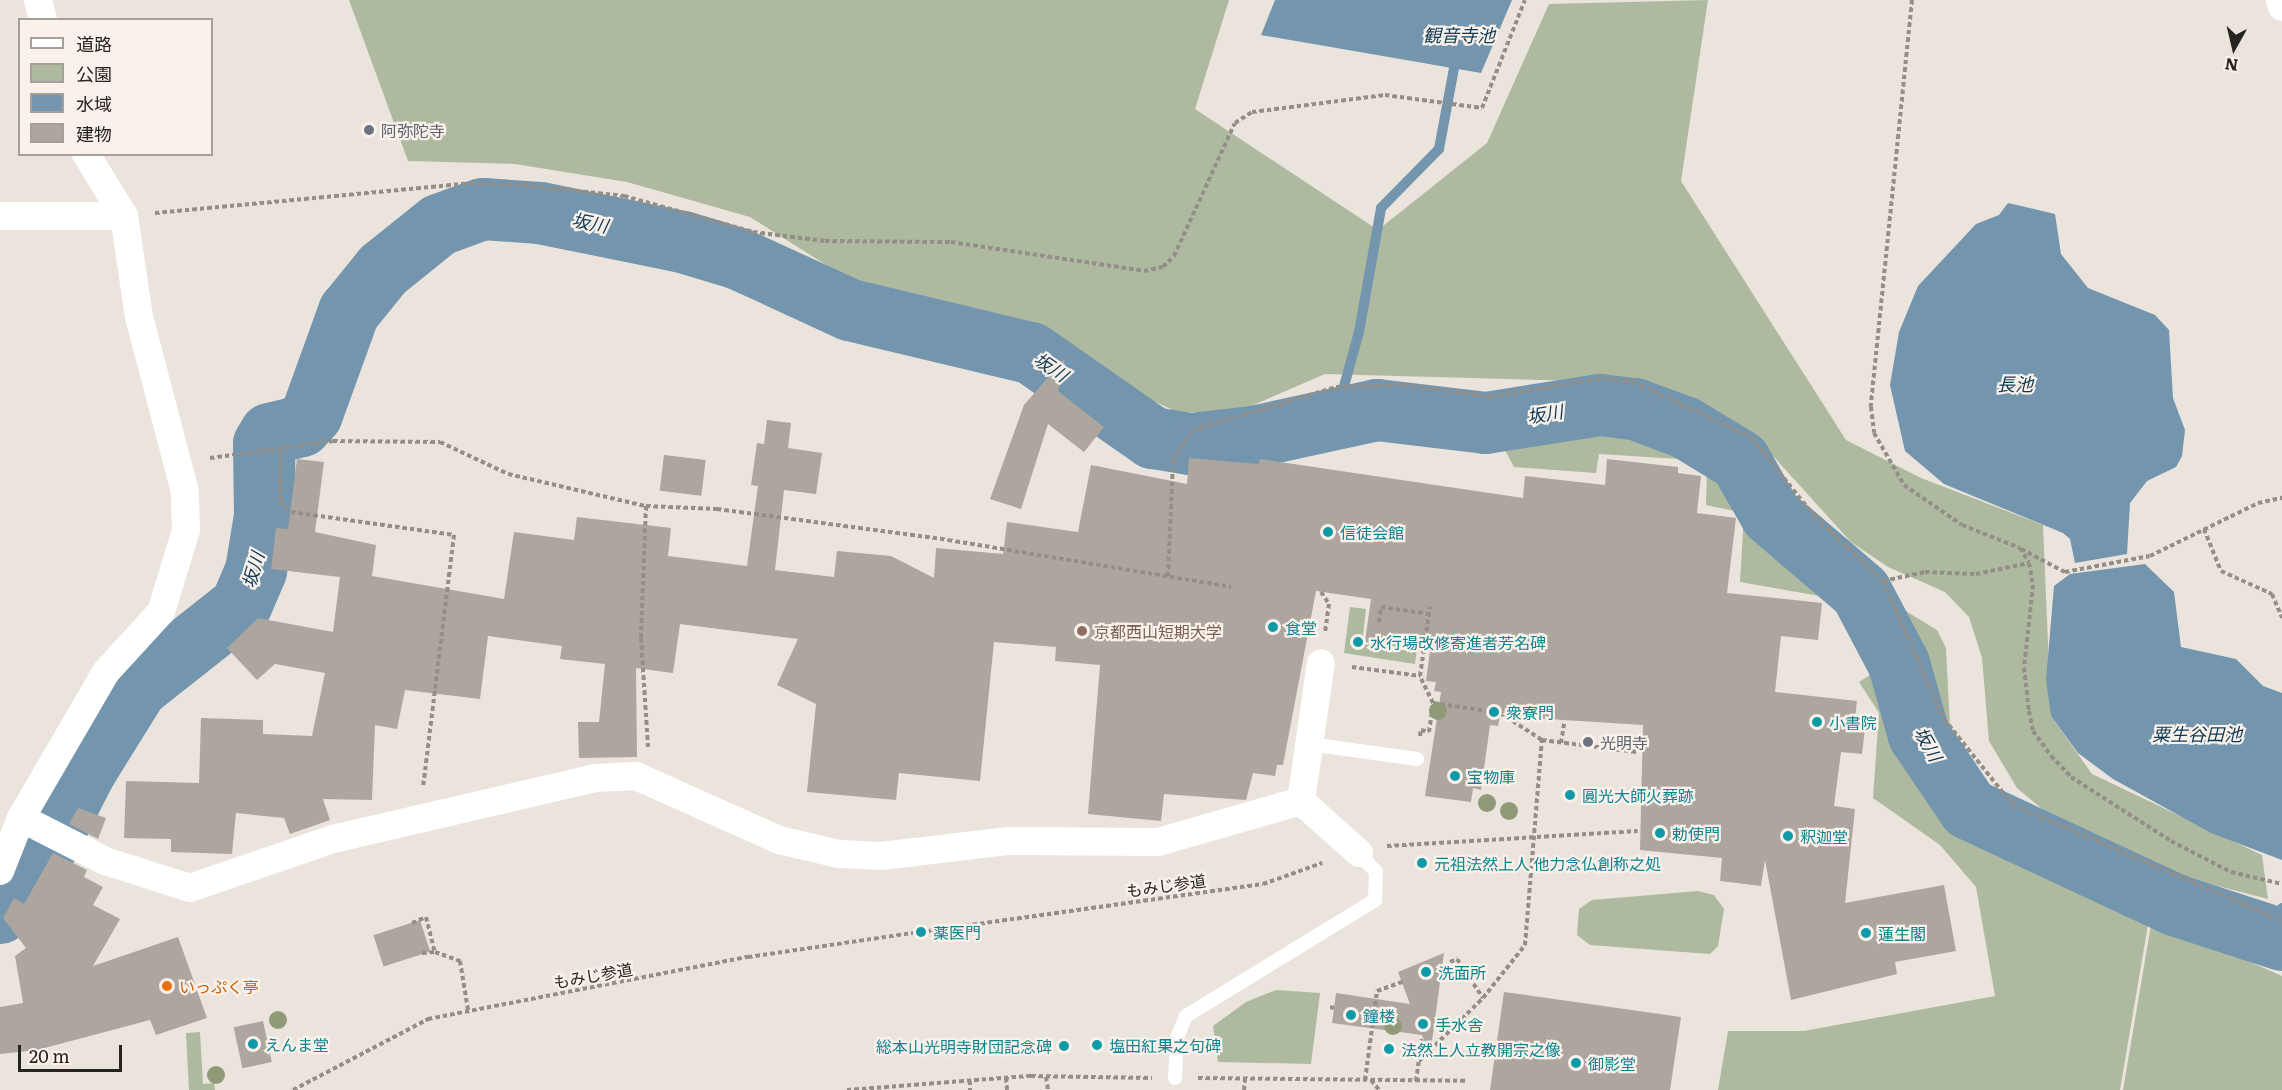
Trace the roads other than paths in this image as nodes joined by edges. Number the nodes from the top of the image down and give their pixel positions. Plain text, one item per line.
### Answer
1 (38, 0) edge
2 (2280, 0) edge
3 (2282, 7) edge
4 (42, 18) edge
5 (87, 156) edge
6 (0, 216) edge
7 (124, 216) junction
8 (1321, 663) road end
9 (1309, 744) junction
10 (1417, 759) dead end
11 (1301, 801) junction
12 (21, 818) junction
13 (1359, 853) joint
14 (0, 871) edge
15 (1175, 1078) road end

1 - 4 street
2 - 3 street
5 - 7 street
6 - 7 street
7 - 12 street
8 - 9 street
9 - 10 lane
9 - 11 street
11 - 12 street
11 - 13 street
12 - 14 street
13 - 15 lane

